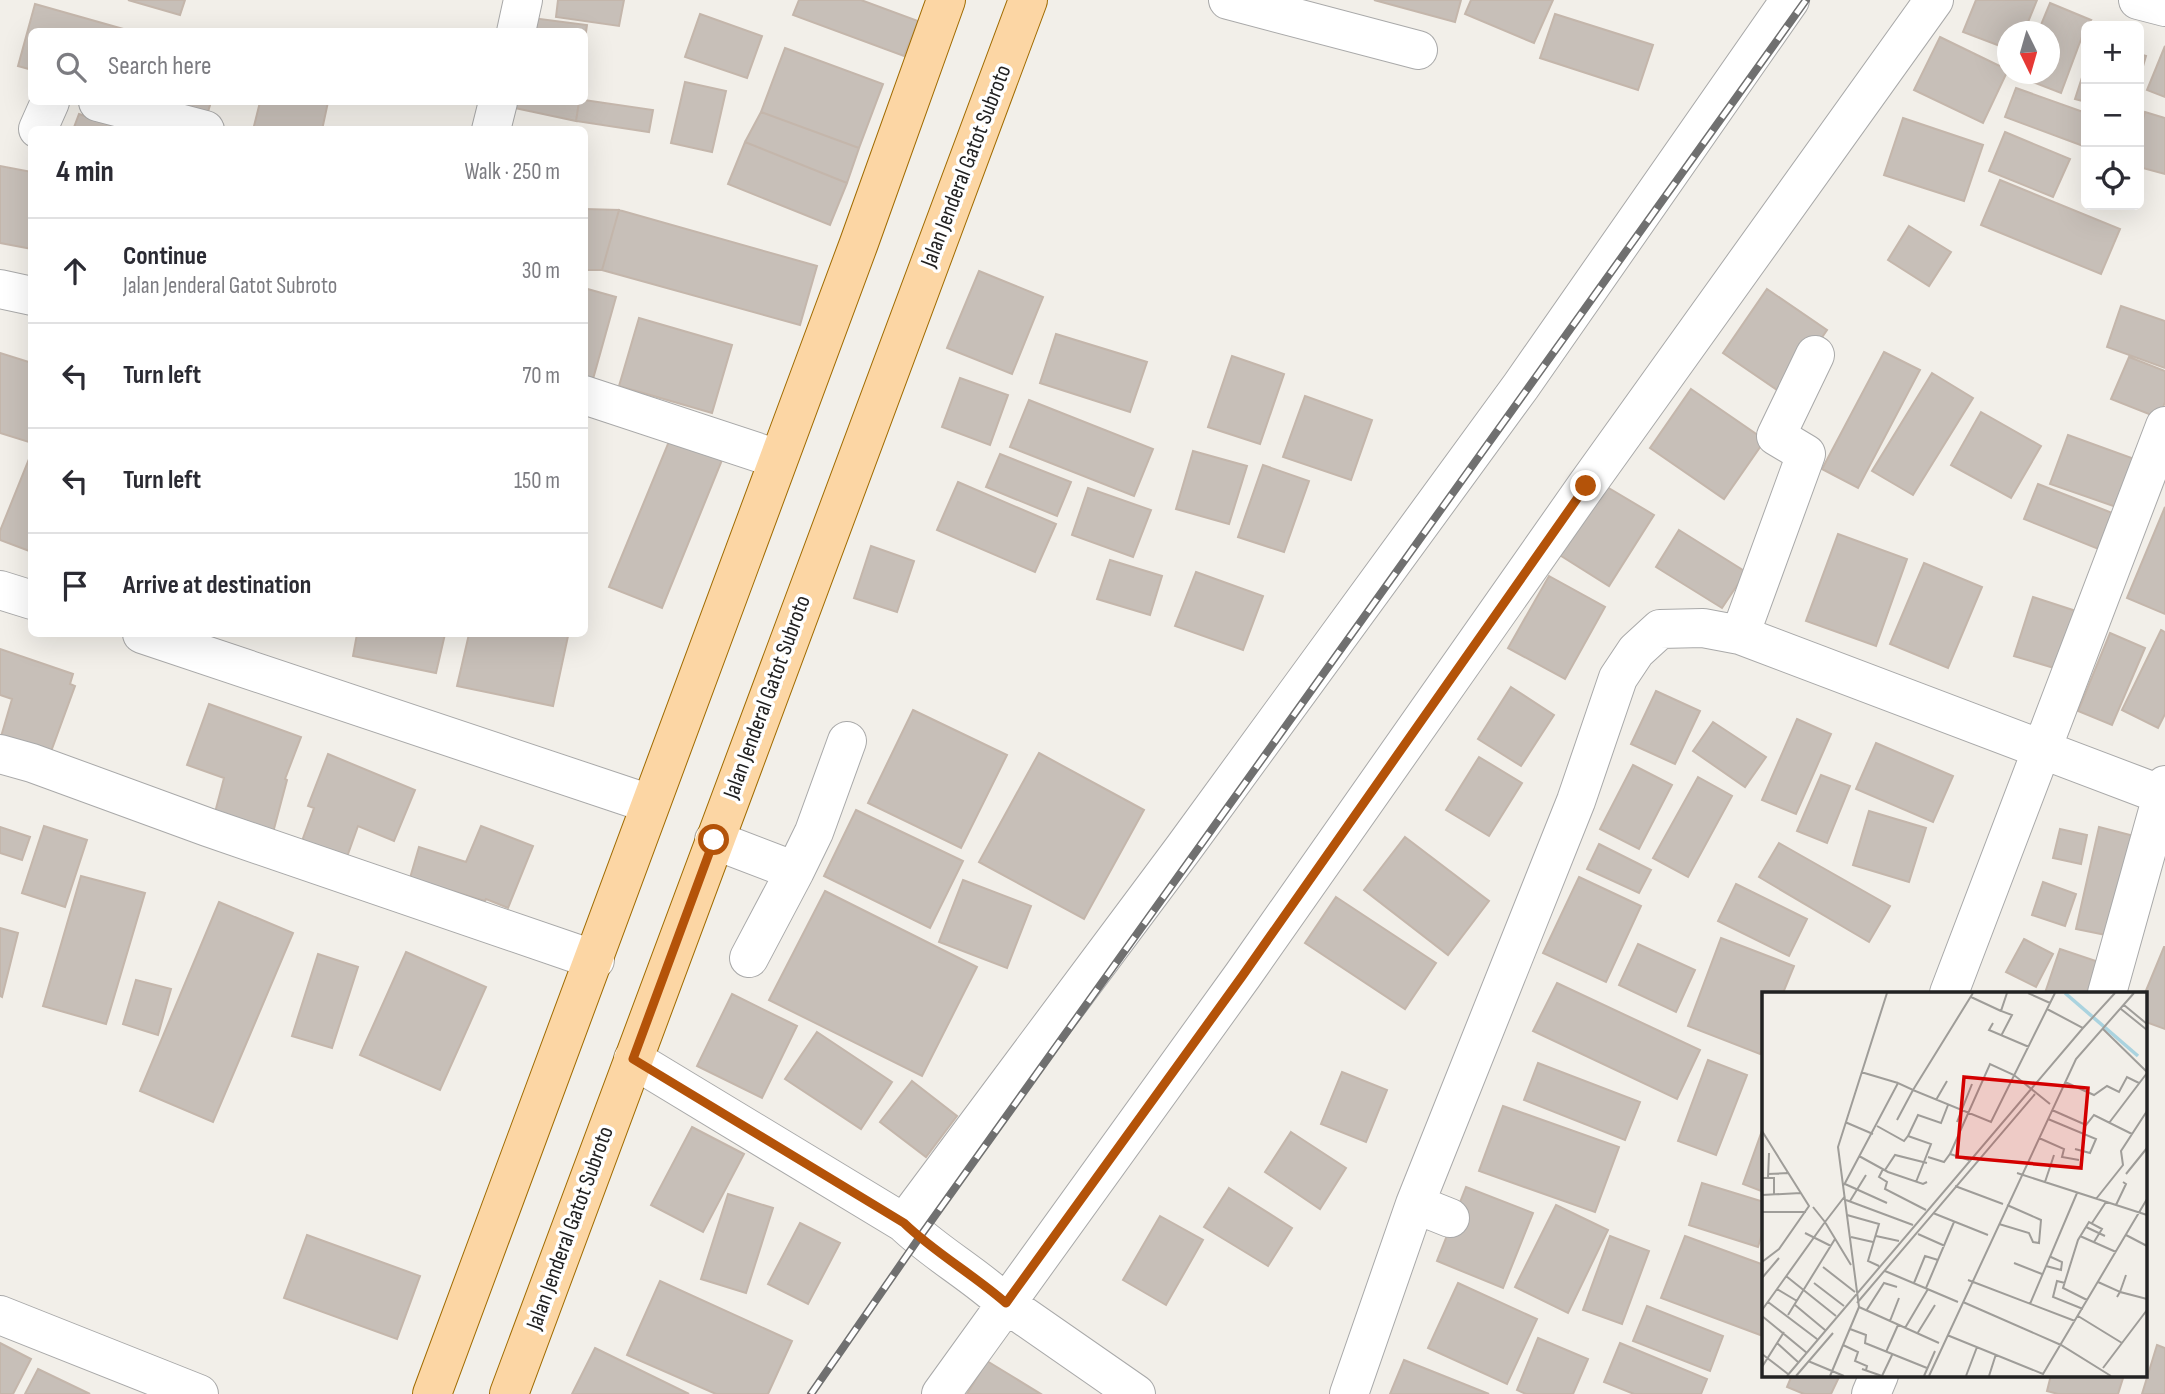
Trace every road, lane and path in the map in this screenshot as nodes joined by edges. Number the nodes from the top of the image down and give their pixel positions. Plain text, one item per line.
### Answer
1 (523, 0) edge
2 (946, 0) edge
3 (1028, 0) edge
4 (1228, 0) edge
5 (1790, 0) edge
6 (1934, 0) edge
7 (2137, 0) edge
8 (2165, 7) edge
9 (517, 28) edge
10 (1418, 50) dead end
11 (49, 105) edge
12 (109, 105) edge
13 (497, 105) edge
14 (39, 126) edge
15 (190, 126) edge
16 (492, 126) edge
17 (0, 289) edge
18 (28, 295) edge
19 (1815, 355) dead end
20 (588, 396) edge
21 (2165, 426) edge
22 (778, 459) junction
23 (0, 590) edge
24 (28, 599) edge
25 (1740, 635) junction
26 (151, 637) edge
27 (847, 741) dead end
28 (2042, 752) junction
29 (0, 754) edge
30 (2164, 792) edge
31 (650, 804) junction
32 (714, 840) junction
33 (795, 871) junction
34 (750, 958) dead end
35 (595, 960) junction
36 (1948, 992) edge
37 (2107, 992) edge
38 (633, 1059) junction
39 (1415, 1204) junction
40 (1450, 1218) dead end
41 (904, 1223) junction
42 (1006, 1303) junction
43 (0, 1315) edge
44 (1879, 1376) edge
45 (199, 1394) edge
46 (432, 1394) edge
47 (509, 1394) edge
48 (941, 1394) edge
49 (1136, 1394) edge
50 (1349, 1394) edge
51 (1871, 1394) edge

1 - 9 street
2 - 22 main road
3 - 32 main road, Jalan Jenderal Gatot Subroto
4 - 10 street
5 - 41 street
6 - 42 street
7 - 8 street
11 - 14 street
12 - 15 street
13 - 16 street
17 - 18 street
19 - 25 street
20 - 22 street
21 - 28 street
22 - 31 main road
23 - 24 street
25 - 28 street
25 - 39 street
26 - 31 street
27 - 33 street
28 - 30 street
28 - 36 street
29 - 35 street
30 - 37 street
31 - 35 main road
32 - 33 street
32 - 38 main road, Jalan Jenderal Gatot Subroto
33 - 34 street
35 - 46 main road
38 - 41 street
38 - 47 main road, Jalan Jenderal Gatot Subroto
39 - 40 street
39 - 50 street
41 - 42 street
42 - 48 street
42 - 49 street
43 - 45 street
44 - 51 street

